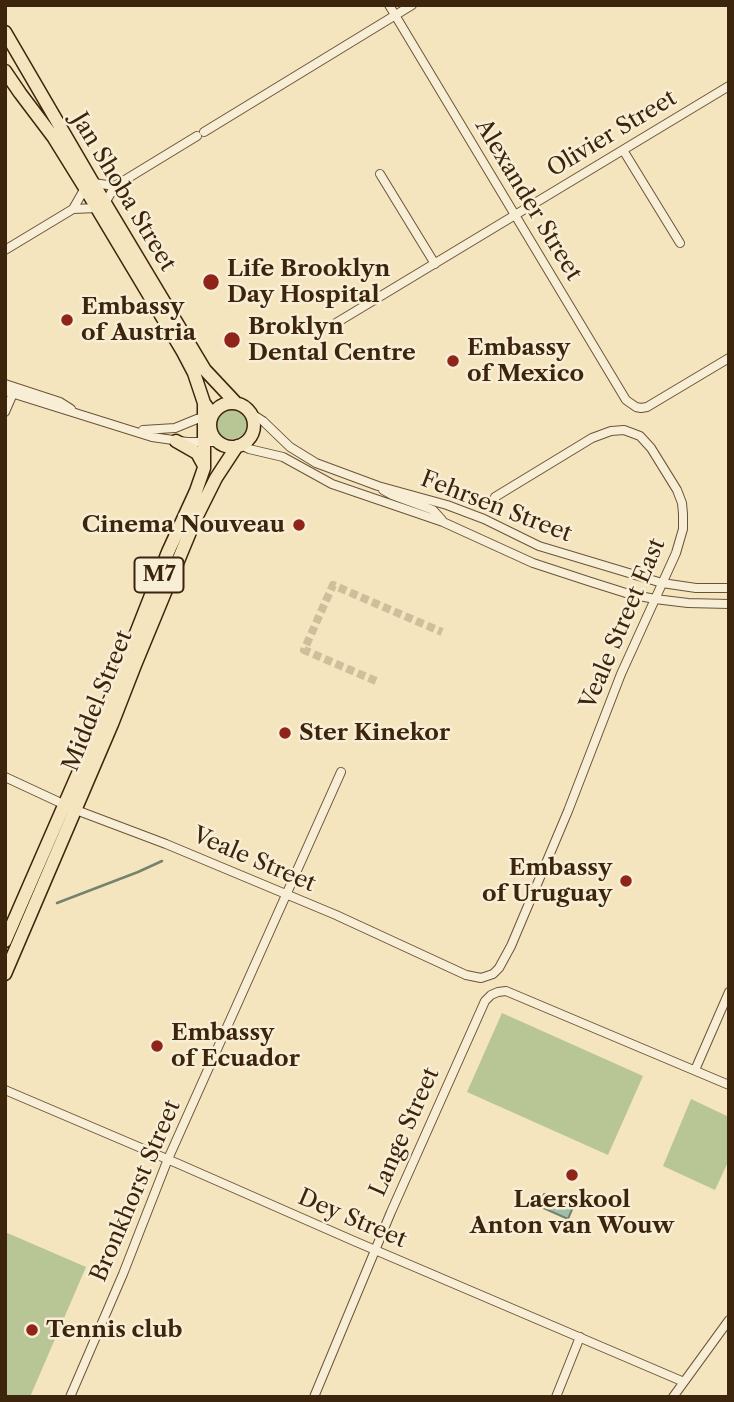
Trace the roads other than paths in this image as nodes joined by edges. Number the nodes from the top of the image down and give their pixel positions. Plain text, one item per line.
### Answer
1 (389, 5) edge
2 (412, 5) edge
3 (395, 16) junction
4 (5, 33) edge
5 (5, 71) edge
6 (729, 86) edge
7 (623, 150) junction
8 (380, 174) dead end
9 (89, 186) junction
10 (115, 186) junction
11 (101, 206) junction
12 (73, 209) junction
13 (515, 216) junction
14 (680, 243) dead end
15 (5, 250) edge
16 (435, 264) junction
17 (336, 323) dead end
18 (729, 358) edge
19 (5, 384) edge
20 (11, 391) edge
21 (235, 402) junction
22 (5, 412) edge
23 (207, 413) junction
24 (252, 414) junction
25 (133, 430) junction
26 (176, 441) junction
27 (212, 441) junction
28 (239, 446) junction
29 (204, 468) junction
30 (378, 485) junction
31 (196, 491) junction
32 (495, 497) dead end
33 (443, 522) junction
34 (662, 583) junction
35 (729, 589) edge
36 (655, 599) junction
37 (729, 604) edge
38 (341, 772) dead end
39 (5, 777) edge
40 (70, 808) junction
41 (286, 895) junction
42 (5, 941) edge
43 (5, 974) edge
44 (487, 977) joint
45 (729, 992) edge
46 (695, 1070) junction
47 (729, 1085) edge
48 (5, 1090) edge
49 (168, 1160) junction
50 (375, 1250) junction
51 (729, 1320) edge
52 (580, 1337) junction
53 (684, 1382) junction
54 (70, 1397) edge
55 (314, 1397) edge
56 (555, 1397) edge
57 (673, 1397) edge

1 - 3 street, Alexander Street
2 - 3 street
3 - 10 street
3 - 13 street, Alexander Street
4 - 9 main road, Jan Shoba Street / M7
5 - 9 main road, Jan Shoba Street / M7
6 - 7 street, Olivier Street
7 - 13 street, Olivier Street
7 - 14 street
8 - 16 street
9 - 10 street
9 - 11 main road, Jan Shoba Street / M7
9 - 12 street
10 - 11 street
11 - 12 street
11 - 21 main road, Jan Shoba Street / M7
11 - 23 main road, Jan Shoba Street / M7
12 - 15 street
13 - 16 street, Olivier Street
13 - 18 street, Alexander Street
16 - 17 street, Olivier Street
19 - 20 street
20 - 22 street
20 - 25 street
21 - 23 main road
21 - 24 main road, M7
23 - 25 street
23 - 27 main road, Middel Street / M7
24 - 28 main road, M7
24 - 30 street, Fehrsen Street
25 - 26 street
26 - 27 street
26 - 29 main road
27 - 28 main road
27 - 29 main road, Middel Street / M7
27 - 31 main road, Middel Street / M7
28 - 33 street, Fehrsen Street
28 - 40 main road, Middel Street / M7
29 - 31 main road, Middel Street / M7
30 - 33 street
30 - 34 street, Fehrsen Street
31 - 40 main road, Middel Street / M7
32 - 34 street, Veale Street East
33 - 36 street, Fehrsen Street
34 - 35 street, Fehrsen Street
34 - 36 street, Veale Street East
36 - 37 street, Fehrsen Street
36 - 44 street, Veale Street East
38 - 41 street, Bronkhorst Street
39 - 40 street, Veale Street
40 - 41 street, Veale Street
40 - 42 main road, Middel Street / M7
40 - 43 main road, Middel Street / M7
41 - 44 street, Veale Street
41 - 49 street, Bronkhorst Street
45 - 46 street
46 - 47 street
46 - 50 street, Lange Street
48 - 49 street, Dey Street
49 - 50 street, Dey Street
49 - 54 street, Bronkhorst Street
50 - 52 street, Dey Street
50 - 55 street, Lange Street
51 - 53 street
52 - 53 street, Dey Street
52 - 56 street
53 - 57 street

